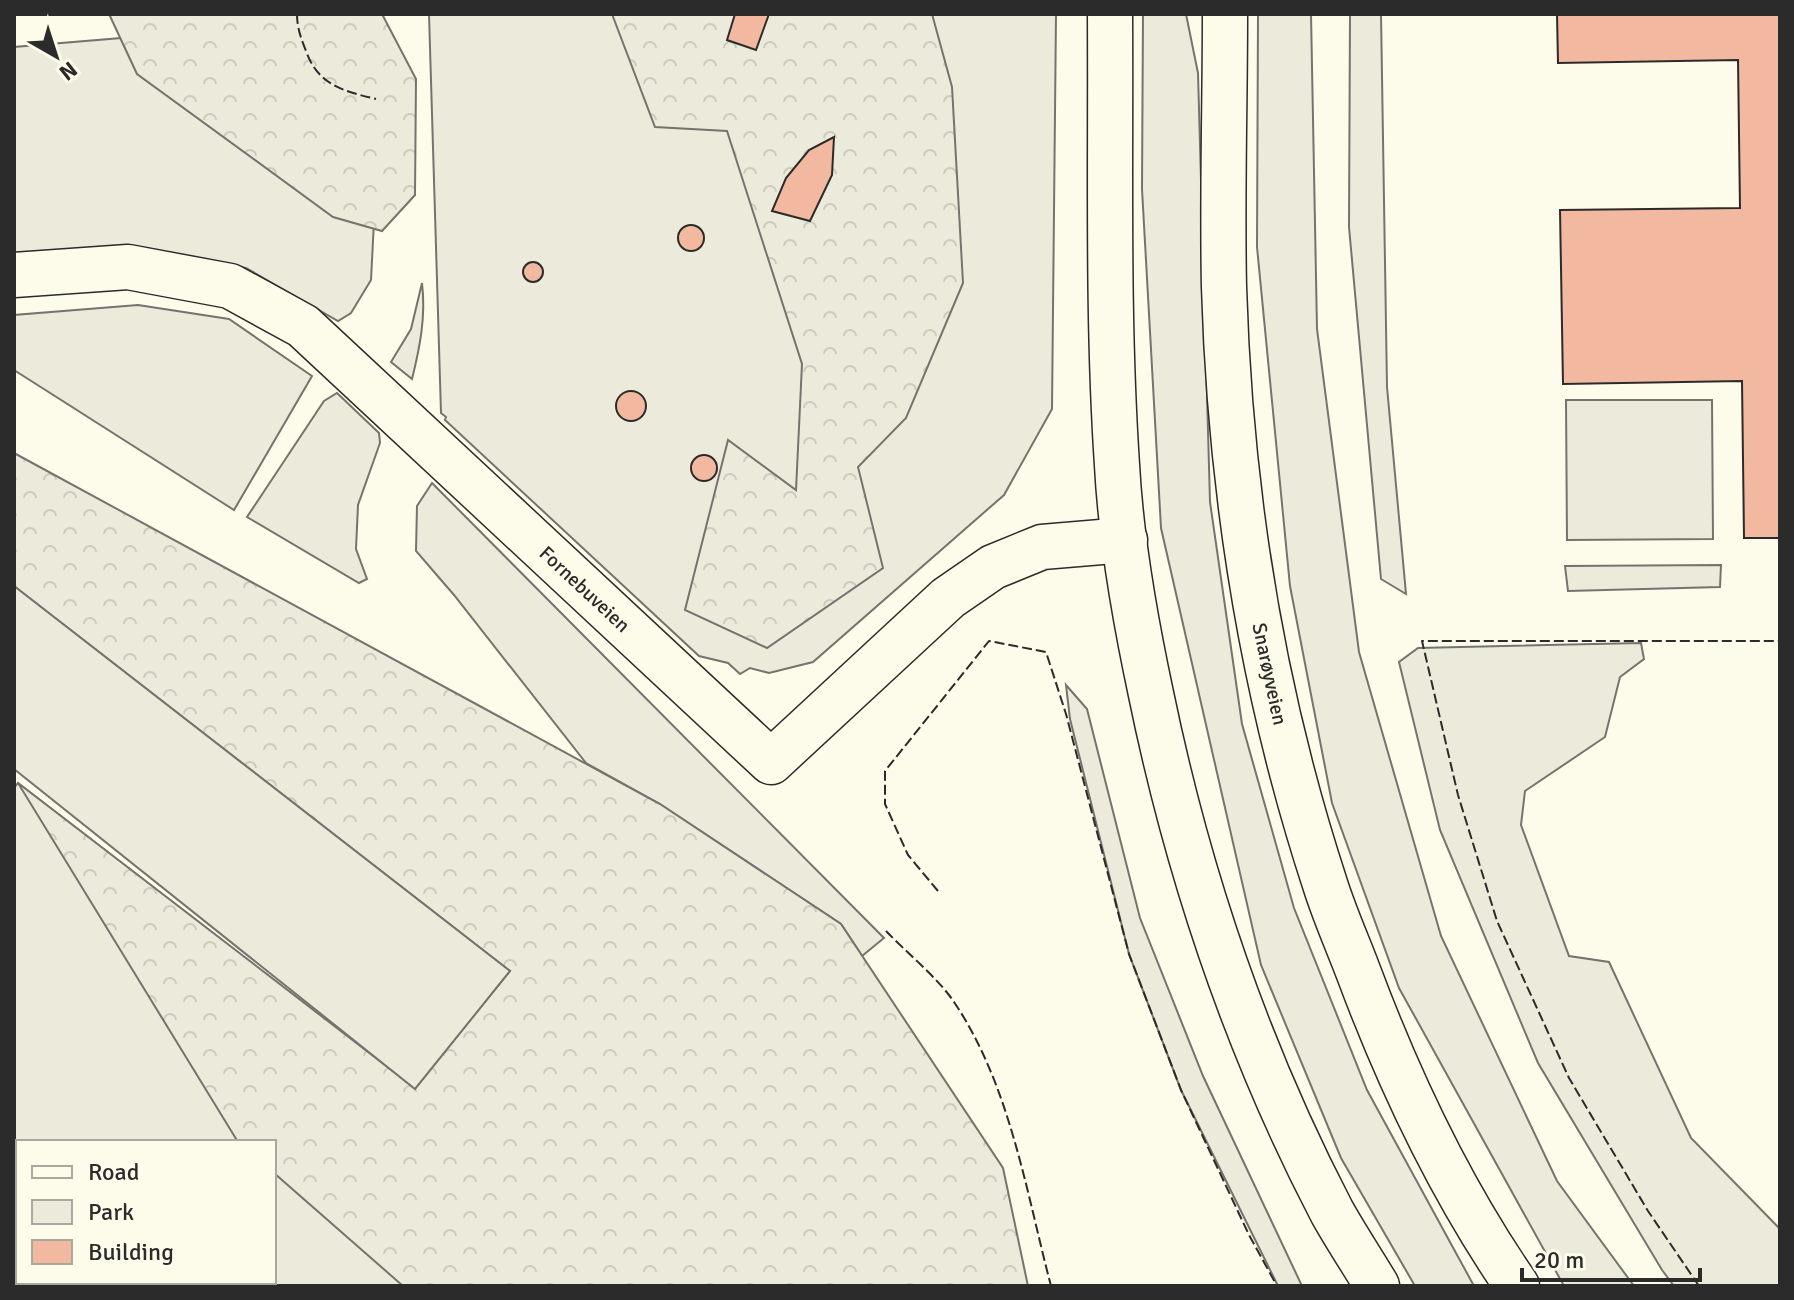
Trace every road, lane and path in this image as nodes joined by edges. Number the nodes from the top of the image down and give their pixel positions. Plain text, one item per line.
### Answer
1 (1110, 14) edge
2 (1225, 14) edge
3 (14, 275) edge
4 (1125, 540) junction
5 (1377, 1286) edge
6 (1517, 1286) edge

1 - 4 main road
2 - 6 main road, Snarøyveien
3 - 4 main road, Fornebuveien
4 - 5 main road

